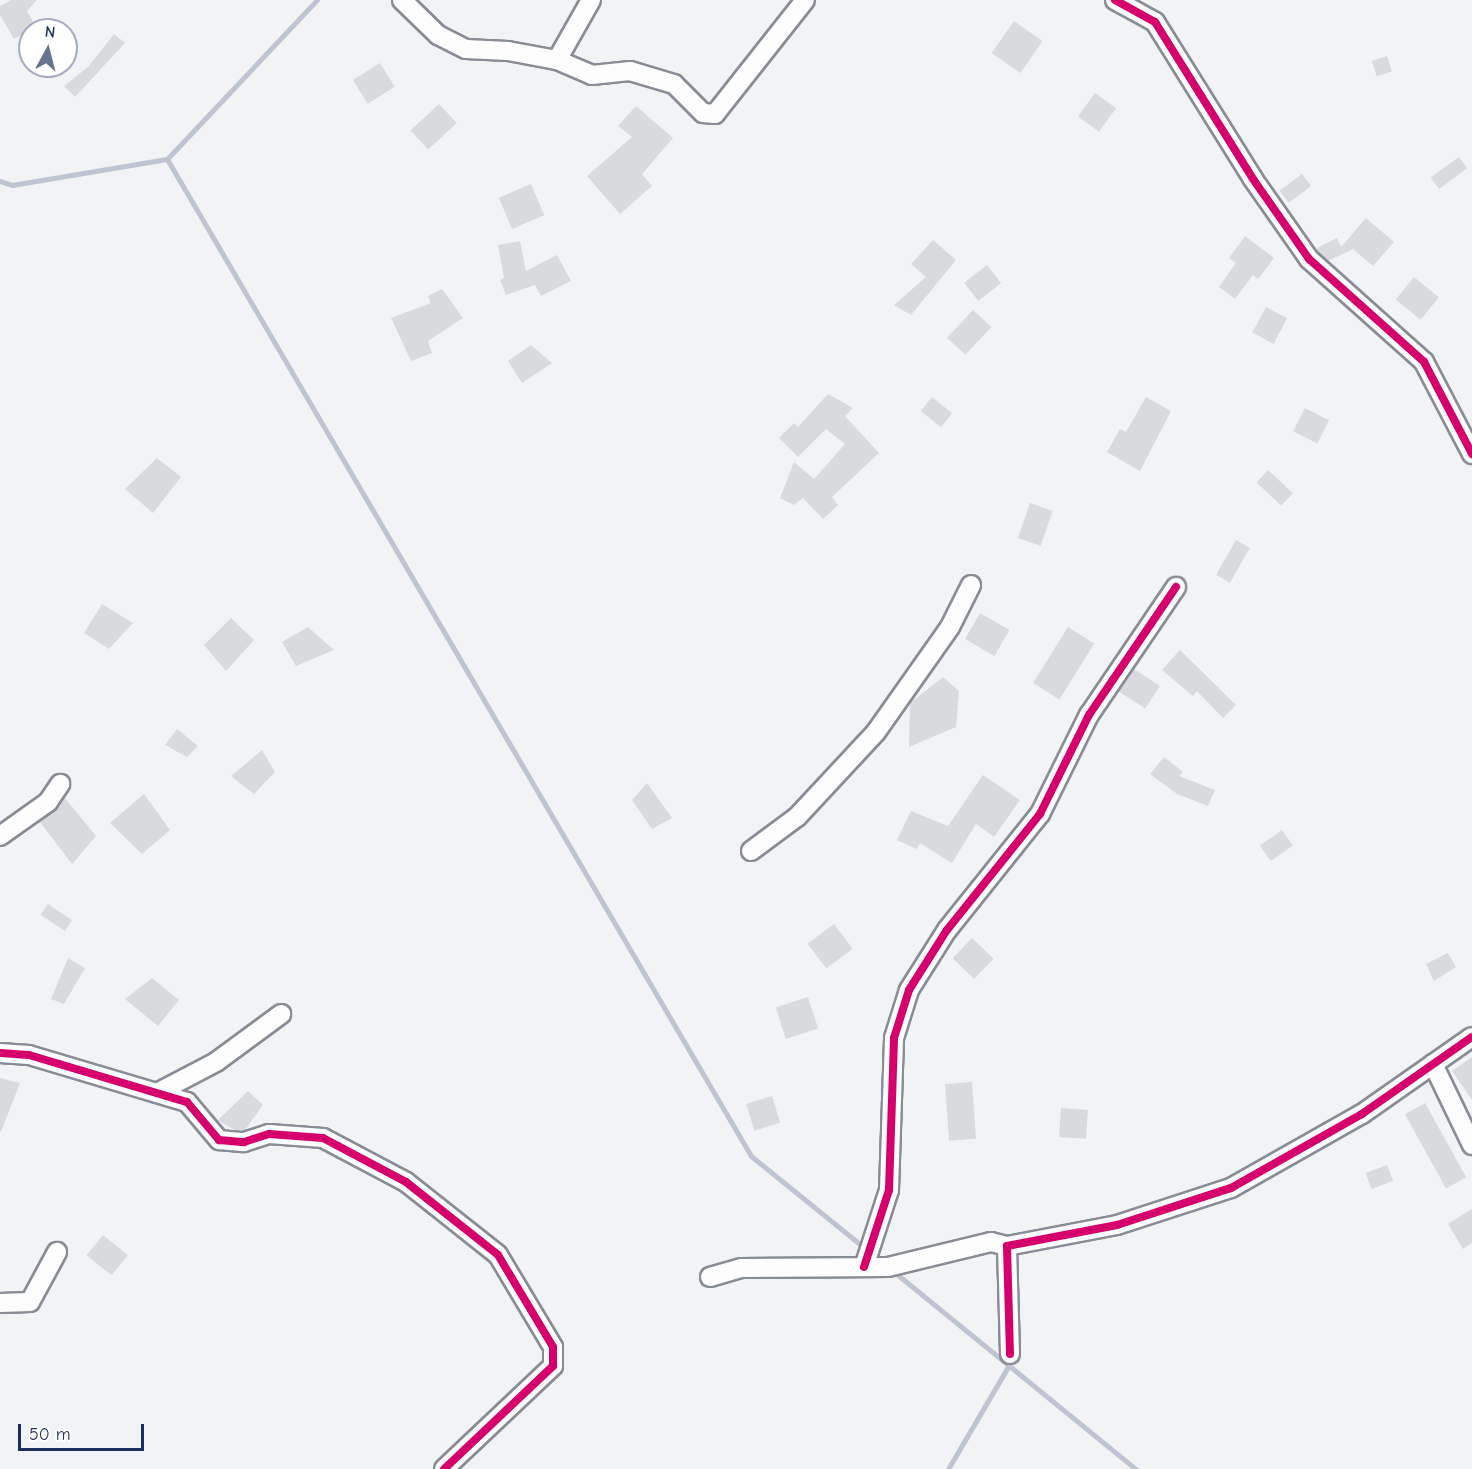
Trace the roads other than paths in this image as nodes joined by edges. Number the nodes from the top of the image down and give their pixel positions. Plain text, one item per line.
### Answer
1 (402, 0) edge
2 (591, 0) edge
3 (805, 0) edge
4 (1115, 0) edge
5 (557, 60) junction
6 (1472, 454) edge
7 (971, 585) dead end
8 (1176, 587) dead end
9 (60, 784) dead end
10 (0, 836) edge
11 (751, 851) dead end
12 (281, 1014) dead end
13 (1472, 1036) edge
14 (0, 1053) edge
15 (1432, 1064) junction
16 (157, 1094) junction
17 (1472, 1145) edge
18 (1007, 1246) junction
19 (57, 1252) dead end
20 (864, 1267) junction
21 (710, 1277) dead end
22 (0, 1303) edge
23 (1010, 1354) dead end
24 (444, 1469) edge

1 - 5 street
2 - 5 street
3 - 5 street
4 - 6 street
7 - 11 street
8 - 20 street
9 - 10 street
12 - 16 street
13 - 15 street
14 - 16 street
15 - 17 street
15 - 18 street
16 - 24 street
18 - 20 street
18 - 23 street
19 - 22 street
20 - 21 street

